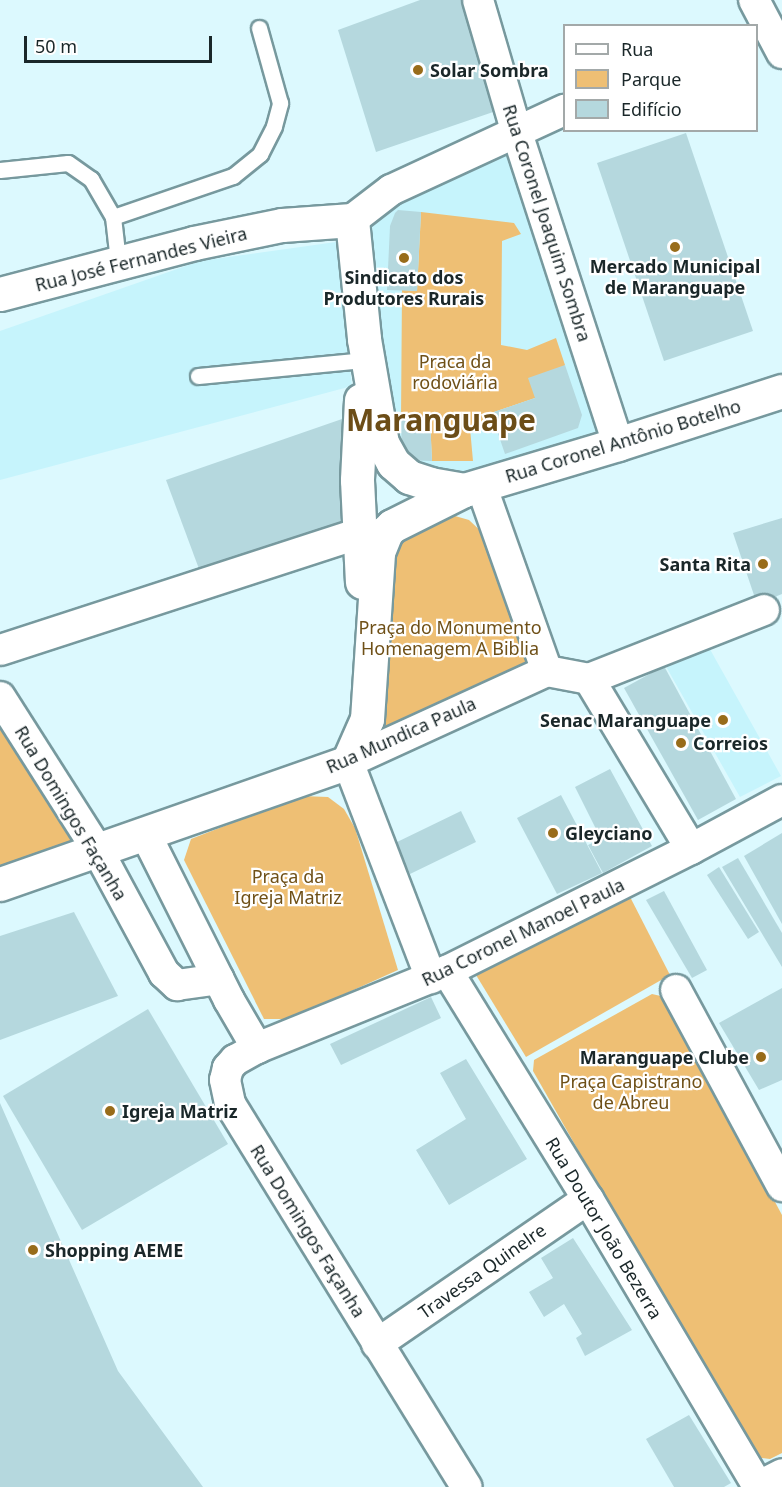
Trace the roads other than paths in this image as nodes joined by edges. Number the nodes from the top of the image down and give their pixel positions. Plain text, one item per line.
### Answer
1 (478, 0) edge
2 (754, 0) edge
3 (259, 28) dead end
4 (772, 37) edge
5 (563, 110) edge
6 (516, 130) junction
7 (0, 170) edge
8 (113, 217) junction
9 (352, 220) junction
10 (118, 261) junction
11 (0, 294) edge
12 (363, 349) junction
13 (198, 376) dead end
14 (782, 391) edge
15 (618, 444) junction
16 (472, 487) junction
17 (358, 534) junction
18 (764, 610) dead end
19 (0, 650) edge
20 (547, 670) junction
21 (590, 679) junction
22 (0, 697) edge
23 (367, 719) junction
24 (348, 762) junction
25 (782, 800) edge
26 (145, 833) junction
27 (96, 849) junction
28 (691, 849) junction
29 (0, 884) edge
30 (439, 975) junction
31 (219, 979) junction
32 (676, 990) dead end
33 (257, 1048) junction
34 (782, 1186) edge
35 (588, 1199) junction
36 (378, 1344) junction
37 (782, 1474) edge
38 (467, 1487) edge
39 (758, 1487) edge

1 - 6 street, Rua Coronel Joaquim Sombra
2 - 4 street
3 - 8 lane
5 - 6 street
6 - 9 street
6 - 15 street, Rua Coronel Joaquim Sombra
7 - 8 lane
8 - 10 lane
9 - 10 street, Rua José Fernandes Vieira
9 - 12 street
10 - 11 street, Rua José Fernandes Vieira
12 - 13 lane
12 - 16 street, Rua Coronel Antônio Botelho
12 - 17 street
14 - 15 street, Rua Coronel Antônio Botelho
15 - 16 street, Rua Coronel Antônio Botelho
16 - 20 street
16 - 23 street, Rua Coronel Antônio Botelho
17 - 19 street
17 - 23 street
18 - 21 street
20 - 21 street
20 - 24 street, Rua Mundica Paula
21 - 28 street
22 - 27 street, Rua Domingos Façanha
23 - 24 street
24 - 26 street, Rua Mundica Paula
24 - 30 street, Rua Doutor João Bezerra
25 - 28 street, Rua Coronel Manoel Paula
26 - 27 street, Rua Mundica Paula
26 - 31 street
27 - 29 street, Rua Mundica Paula
27 - 31 street, Rua Domingos Façanha
28 - 30 street, Rua Coronel Manoel Paula
30 - 33 street, Rua Coronel Manoel Paula
30 - 35 street, Rua Doutor João Bezerra
31 - 33 street
32 - 34 street
33 - 36 street, Rua Domingos Façanha
35 - 36 street, Travessa Quinelre
35 - 39 street, Rua Doutor João Bezerra
36 - 38 street, Rua Domingos Façanha
37 - 39 street

